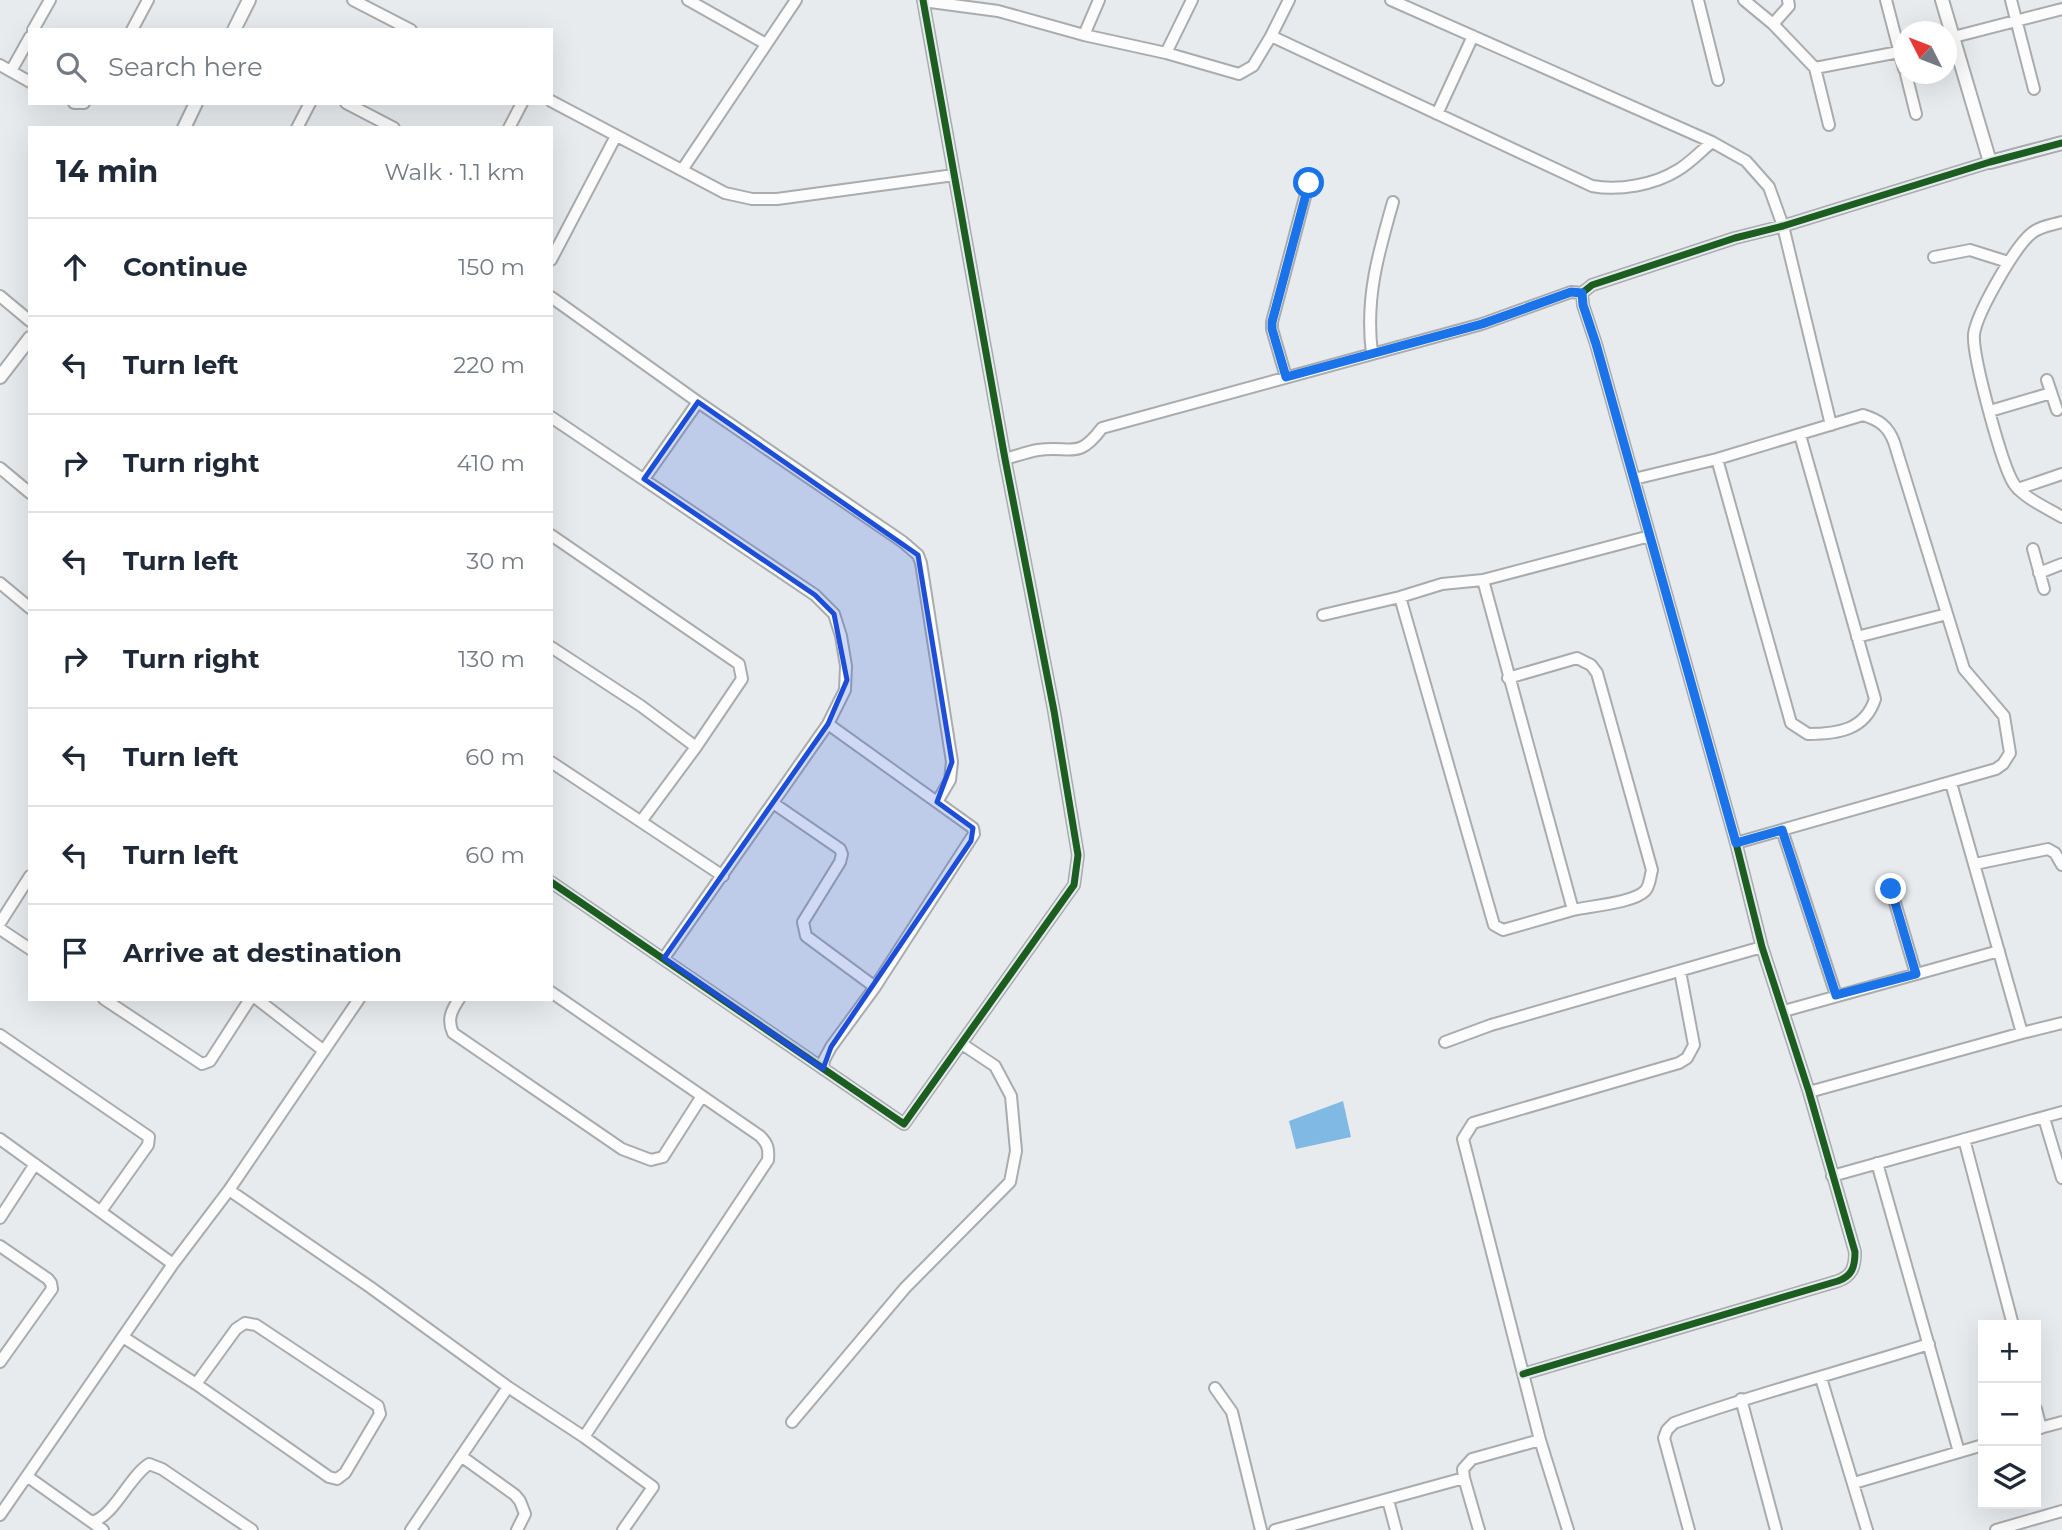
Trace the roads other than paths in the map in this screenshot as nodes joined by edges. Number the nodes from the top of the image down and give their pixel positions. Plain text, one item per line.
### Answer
1 (50, 0) edge
2 (148, 0) edge
3 (249, 0) edge
4 (353, 0) edge
5 (688, 0) edge
6 (796, 0) edge
7 (1002, 0) edge
8 (1099, 0) edge
9 (1192, 0) edge
10 (1289, 0) edge
11 (1391, 0) edge
12 (1698, 0) edge
13 (1744, 0) edge
14 (1788, 0) edge
15 (1886, 0) edge
16 (1942, 0) edge
17 (2011, 0) edge
18 (923, 1) edge
19 (2062, 9) edge
20 (998, 11) junction
21 (1946, 21) edge
22 (2016, 22) junction
23 (1773, 24) junction
24 (1894, 26) edge
25 (34, 28) edge
26 (133, 28) edge
27 (235, 28) edge
28 (407, 28) edge
29 (1084, 35) junction
30 (1270, 36) junction
31 (1474, 36) junction
32 (1957, 36) edge
33 (28, 41) edge
34 (765, 44) junction
35 (1166, 53) junction
36 (1894, 53) edge
37 (1957, 60) edge
38 (0, 65) edge
39 (1815, 68) junction
40 (11, 71) junction
41 (1718, 80) dead end
42 (28, 81) edge
43 (1908, 84) edge
44 (2034, 89) dead end
45 (553, 103) edge
46 (195, 105) edge
47 (309, 105) edge
48 (350, 105) edge
49 (521, 105) edge
50 (1437, 114) junction
51 (1916, 114) dead end
52 (1829, 125) dead end
53 (185, 126) edge
54 (298, 126) edge
55 (390, 126) edge
56 (510, 126) edge
57 (616, 136) junction
58 (1712, 142) junction
59 (2062, 143) edge
60 (1990, 162) junction
61 (682, 170) junction
62 (954, 175) junction
63 (1309, 183) dead end
64 (1393, 202) dead end
65 (2062, 222) edge
66 (1783, 226) junction
67 (553, 256) edge
68 (1934, 257) dead end
69 (2008, 261) junction
70 (1582, 293) junction
71 (0, 296) edge
72 (553, 298) edge
73 (28, 319) edge
74 (28, 341) edge
75 (1372, 354) junction
76 (0, 377) edge
77 (1286, 377) junction
78 (2046, 380) dead end
79 (2051, 393) junction
80 (698, 402) junction
81 (2057, 410) dead end
82 (1990, 411) junction
83 (553, 418) edge
84 (1831, 425) junction
85 (1800, 435) junction
86 (1005, 459) junction
87 (1717, 459) junction
88 (0, 468) edge
89 (2062, 474) edge
90 (644, 479) junction
91 (1634, 479) junction
92 (2018, 489) junction
93 (28, 491) edge
94 (2062, 517) edge
95 (553, 535) edge
96 (1650, 536) junction
97 (2033, 549) dead end
98 (2062, 564) edge
99 (2039, 573) junction
100 (1483, 580) junction
101 (0, 583) edge
102 (2044, 589) dead end
103 (1400, 597) junction
104 (28, 606) edge
105 (1947, 614) junction
106 (1323, 615) dead end
107 (1857, 637) junction
108 (553, 647) edge
109 (1508, 678) junction
110 (828, 724) junction
111 (696, 747) junction
112 (553, 763) edge
113 (1951, 783) junction
114 (937, 802) junction
115 (773, 803) junction
116 (642, 820) junction
117 (1782, 830) junction
118 (1736, 843) junction
119 (1975, 864) junction
120 (2062, 865) edge
121 (723, 876) junction
122 (28, 879) edge
123 (553, 883) edge
124 (1891, 889) dead end
125 (1573, 910) junction
126 (0, 923) edge
127 (0, 929) edge
128 (1762, 947) junction
129 (28, 948) edge
130 (1999, 951) junction
131 (664, 958) junction
132 (1680, 971) junction
133 (1916, 974) junction
134 (875, 987) junction
135 (553, 993) edge
136 (1836, 995) junction
137 (107, 1001) edge
138 (249, 1001) edge
139 (260, 1001) edge
140 (358, 1001) edge
141 (458, 1001) edge
142 (1784, 1011) junction
143 (2062, 1023) edge
144 (2022, 1033) junction
145 (0, 1035) edge
146 (1445, 1042) dead end
147 (962, 1044) junction
148 (324, 1051) junction
149 (822, 1069) junction
150 (1809, 1092) junction
151 (702, 1096) junction
152 (2062, 1112) edge
153 (2044, 1118) junction
154 (0, 1139) edge
155 (1964, 1139) junction
156 (1877, 1163) junction
157 (36, 1164) junction
158 (1832, 1176) junction
159 (2062, 1178) edge
160 (229, 1190) junction
161 (101, 1211) junction
162 (0, 1218) edge
163 (0, 1246) edge
164 (173, 1264) junction
165 (2012, 1320) edge
166 (123, 1337) junction
167 (1929, 1345) junction
168 (0, 1362) edge
169 (1523, 1374) junction
170 (1821, 1378) junction
171 (196, 1384) junction
172 (508, 1387) junction
173 (1215, 1388) dead end
174 (1741, 1399) junction
175 (792, 1422) dead end
176 (2062, 1422) edge
177 (2041, 1427) edge
178 (584, 1437) junction
179 (1540, 1440) junction
180 (1980, 1446) edge
181 (1959, 1452) junction
182 (461, 1457) junction
183 (28, 1477) junction
184 (1465, 1478) junction
185 (1854, 1483) junction
186 (1388, 1500) junction
187 (2062, 1511) edge
188 (0, 1515) edge
189 (92, 1522) junction
190 (103, 1530) edge
191 (252, 1530) edge
192 (411, 1530) edge
193 (517, 1530) edge
194 (623, 1530) edge
195 (1261, 1530) edge
196 (1275, 1530) edge
197 (1396, 1530) edge
198 (1479, 1530) edge
199 (1568, 1530) edge
200 (1689, 1530) edge
201 (1776, 1530) edge
202 (1867, 1530) edge
203 (1997, 1530) edge

1 - 25 street
2 - 26 street
3 - 27 street
4 - 28 street
5 - 34 street
6 - 34 street
7 - 20 street
8 - 29 street
9 - 35 street
10 - 30 street
11 - 31 street
12 - 41 street
13 - 23 street
14 - 23 street
15 - 24 street
16 - 21 street
17 - 22 street
18 - 20 street
18 - 62 street
19 - 22 street
20 - 29 street
22 - 32 street
22 - 44 street
23 - 39 street
29 - 35 street
30 - 35 street
30 - 50 street
31 - 50 street
31 - 58 street
33 - 40 street
34 - 61 street
36 - 39 street
37 - 60 street
38 - 40 street
39 - 52 street
40 - 42 street
43 - 51 street
45 - 57 street
46 - 53 street
47 - 54 street
48 - 55 street
49 - 56 street
50 - 58 street
57 - 61 street
57 - 67 street
58 - 66 street
59 - 60 street
60 - 66 street
61 - 62 street
62 - 86 street
63 - 77 street
64 - 75 street
65 - 69 street
66 - 70 street
66 - 84 street
68 - 69 street
69 - 82 street
70 - 75 street
70 - 91 street
71 - 73 street
72 - 80 street
74 - 76 street
75 - 77 street
77 - 86 street
78 - 79 street
79 - 81 street
79 - 82 street
80 - 90 street
80 - 114 street
82 - 92 street
83 - 90 street
84 - 85 street
84 - 105 street
85 - 87 street
85 - 107 street
86 - 147 street
87 - 91 street
87 - 107 street
88 - 93 street
89 - 92 street
90 - 110 street
91 - 96 street
92 - 94 street
95 - 111 street
96 - 100 street
96 - 118 street
97 - 99 street
98 - 99 street
99 - 102 street
100 - 103 street
100 - 109 street
101 - 104 street
103 - 106 street
103 - 125 street
105 - 107 street
105 - 113 street
108 - 111 street
109 - 125 street
109 - 125 street
110 - 114 street
110 - 115 street
111 - 116 street
112 - 116 street
113 - 117 street
113 - 119 street
114 - 134 street
115 - 121 street
115 - 134 street
116 - 121 street
117 - 118 street
117 - 136 street
118 - 128 street
119 - 120 street
119 - 130 street
121 - 131 street
122 - 126 street
123 - 131 street
124 - 133 street
127 - 129 street
128 - 132 street
128 - 142 street
130 - 133 street
130 - 144 street
131 - 149 street
132 - 146 street
132 - 169 street
133 - 136 street
134 - 149 street
135 - 151 street
136 - 142 street
137 - 138 street
139 - 148 street
140 - 148 street
141 - 151 street
142 - 150 street
143 - 144 street
144 - 150 street
145 - 161 street
147 - 149 street
147 - 175 street
148 - 160 street
150 - 158 street
151 - 178 street
152 - 153 street
153 - 155 street
153 - 159 street
154 - 157 street
155 - 156 street
155 - 165 street
156 - 158 street
156 - 167 street
157 - 161 street
157 - 162 street
158 - 169 street
160 - 164 street
160 - 172 street
161 - 164 street
163 - 168 street
164 - 166 street
166 - 171 street
166 - 183 street
167 - 170 street
167 - 181 street
169 - 179 street
170 - 174 street
170 - 185 street
171 - 171 street
172 - 178 street
172 - 182 street
173 - 195 street
174 - 200 street
174 - 201 street
176 - 177 street
178 - 194 street
179 - 184 street
179 - 199 street
180 - 181 street
181 - 185 street
182 - 192 street
182 - 193 street
183 - 188 street
183 - 189 street
184 - 186 street
184 - 198 street
185 - 202 street
186 - 196 street
186 - 197 street
187 - 203 street
189 - 190 street
189 - 191 street

